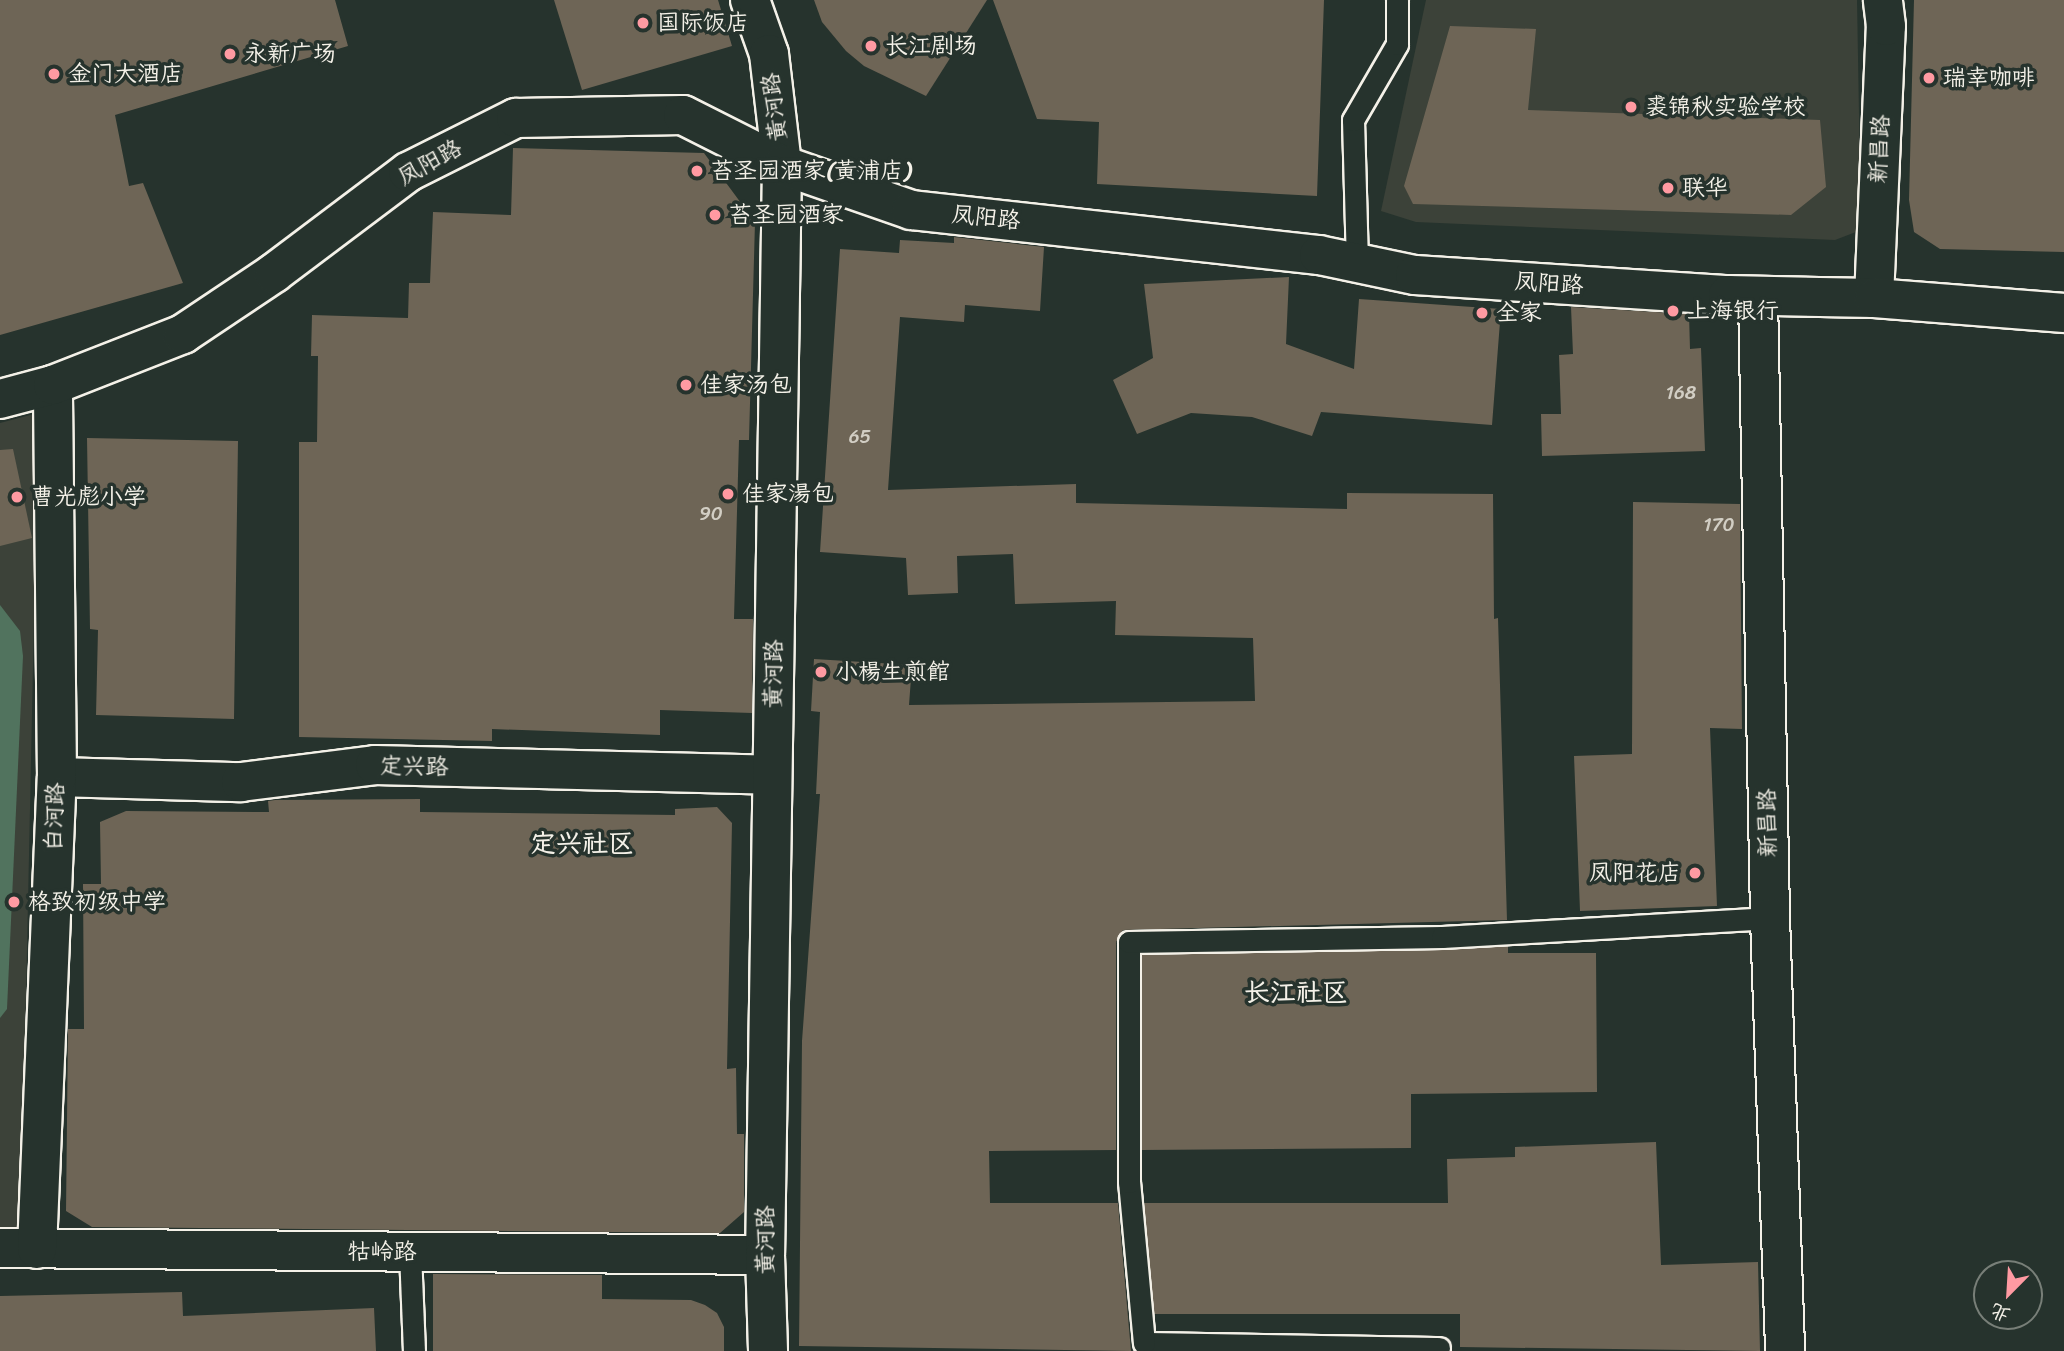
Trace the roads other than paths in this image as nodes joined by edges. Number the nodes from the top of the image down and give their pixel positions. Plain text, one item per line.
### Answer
1 (750, 0) edge
2 (1397, 0) edge
3 (1883, 0) edge
4 (782, 165) junction
5 (1357, 263) junction
6 (1758, 296) junction
7 (1874, 298) junction
8 (2064, 313) edge
9 (53, 385) junction
10 (0, 398) edge
11 (772, 775) junction
12 (57, 777) junction
13 (1766, 899) junction
14 (0, 1248) edge
15 (37, 1249) junction
16 (410, 1252) junction
17 (765, 1255) junction
18 (1440, 1348) dead end
19 (414, 1351) edge
20 (768, 1351) edge
21 (1785, 1351) edge

1 - 4 street, 黄河路
2 - 5 lane
3 - 7 street, 新昌路
4 - 5 street, 凤阳路
4 - 9 street, 凤阳路
4 - 11 street, 黄河路
5 - 6 street, 凤阳路
6 - 7 street, 凤阳路
6 - 13 street, 新昌路
7 - 8 street, 凤阳路
9 - 10 street, 凤阳路
9 - 12 street, 白河路
11 - 12 street, 定兴路
11 - 17 street, 黄河路
12 - 15 street, 白河路
13 - 18 lane
13 - 21 street, 新昌路
14 - 15 street, 牯岭路
15 - 16 street, 牯岭路
16 - 17 street, 牯岭路
16 - 19 lane
17 - 20 street, 黄河路

